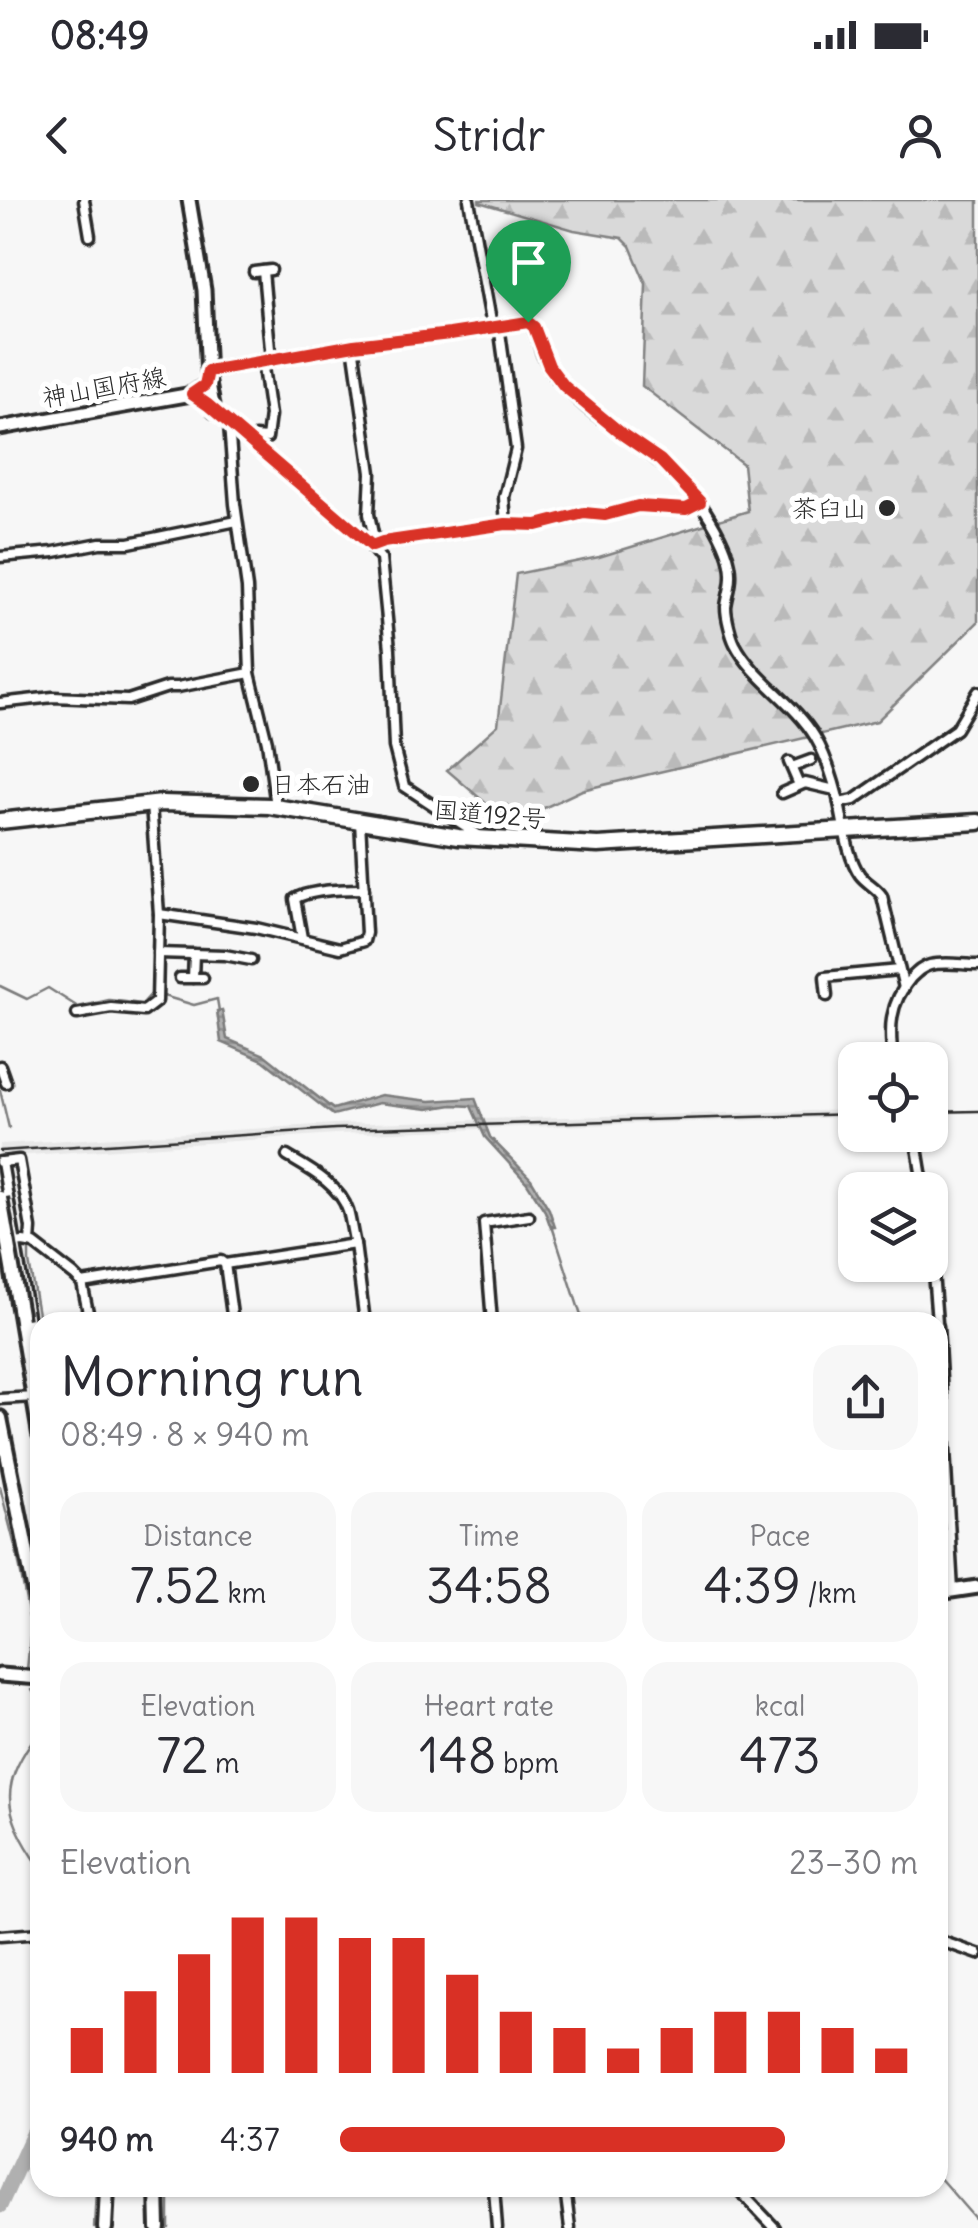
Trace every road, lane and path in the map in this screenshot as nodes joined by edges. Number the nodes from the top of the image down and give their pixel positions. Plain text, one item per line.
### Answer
1 (84, 200) edge
2 (189, 200) edge
3 (469, 200) edge
4 (90, 236) dead end
5 (263, 271) dead end
6 (495, 326) junction
7 (354, 345) junction
8 (266, 361) junction
9 (208, 375) junction
10 (192, 394) junction
11 (214, 411) junction
12 (229, 424) junction
13 (0, 428) edge
14 (250, 442) junction
15 (700, 502) junction
16 (237, 521) junction
17 (506, 524) junction
18 (372, 546) junction
19 (0, 557) edge
20 (250, 673) junction
21 (978, 692) edge
22 (0, 702) edge
23 (811, 760) dead end
24 (799, 785) junction
25 (835, 790) junction
26 (782, 793) dead end
27 (838, 803) junction
28 (150, 804) junction
29 (276, 808) junction
30 (0, 821) edge
31 (360, 821) junction
32 (978, 822) edge
33 (843, 829) junction
34 (484, 838) junction
35 (364, 889) junction
36 (159, 914) junction
37 (302, 938) junction
38 (158, 953) junction
39 (194, 954) junction
40 (251, 960) dead end
41 (978, 965) edge
42 (899, 970) junction
43 (180, 978) dead end
44 (904, 988) junction
45 (827, 996) dead end
46 (77, 1014) dead end
47 (891, 1042) edge
48 (0, 1066) edge
49 (6, 1084) dead end
50 (287, 1156) dead end
51 (1, 1162) edge
52 (0, 1198) edge
53 (529, 1216) dead end
54 (14, 1242) junction
55 (30, 1242) junction
56 (354, 1244) junction
57 (0, 1245) edge
58 (225, 1264) junction
59 (934, 1282) edge
60 (82, 1283) junction
61 (88, 1312) edge
62 (232, 1312) edge
63 (364, 1312) edge
64 (491, 1312) edge
65 (936, 1312) edge
66 (30, 1331) edge
67 (30, 1361) edge
68 (30, 1397) edge
69 (0, 1399) edge
70 (0, 1418) edge
71 (948, 1508) edge
72 (30, 1568) edge
73 (978, 1588) edge
74 (953, 1591) junction
75 (948, 1592) edge
76 (0, 1675) edge
77 (30, 1677) edge
78 (30, 1933) edge
79 (0, 1936) edge
80 (948, 1944) edge
81 (978, 1954) edge
82 (107, 2197) edge
83 (157, 2197) edge
84 (495, 2197) edge
85 (567, 2197) edge
86 (746, 2197) edge
87 (105, 2228) edge
88 (158, 2228) edge
89 (498, 2228) edge
90 (570, 2228) edge
91 (775, 2228) edge

1 - 4 street
2 - 9 main road
3 - 6 street
5 - 8 street
6 - 7 street
6 - 15 street
6 - 17 street
7 - 8 street
7 - 18 street
8 - 9 street
8 - 14 street
9 - 10 main road, 神山国府線
9 - 11 main road
10 - 11 main road
10 - 13 main road, 神山国府線
11 - 12 street
12 - 14 street
12 - 16 street
14 - 18 street
15 - 17 street
15 - 25 street
16 - 19 street
16 - 20 street
17 - 18 street
18 - 34 street
20 - 22 street
20 - 29 street
21 - 27 street
23 - 24 street
24 - 25 street
24 - 26 street
25 - 27 street
27 - 33 street
28 - 29 highway, 国道192号
28 - 30 highway, 国道192号
28 - 36 street
29 - 31 highway, 国道192号
31 - 34 highway, 国道192号
31 - 35 street
32 - 33 highway, 国道192号
33 - 34 highway, 国道192号
33 - 42 street
35 - 37 street
35 - 37 street
36 - 37 street
36 - 38 street
38 - 39 street
38 - 46 street
39 - 40 street
39 - 43 street
41 - 44 street
42 - 44 street
42 - 45 street
44 - 47 street
48 - 49 street
50 - 56 street
51 - 54 street
51 - 55 street
52 - 67 main road, bridge
53 - 64 street
54 - 55 street
54 - 57 street
54 - 66 street
55 - 60 street
56 - 58 street
56 - 63 street
58 - 60 street
58 - 62 street
59 - 65 street
60 - 61 street
68 - 69 street
70 - 72 main road
71 - 74 street
73 - 74 main road
74 - 75 main road
76 - 77 main road
78 - 79 street
80 - 81 street
82 - 87 main road
83 - 88 main road
84 - 89 street
85 - 90 street
86 - 91 street

